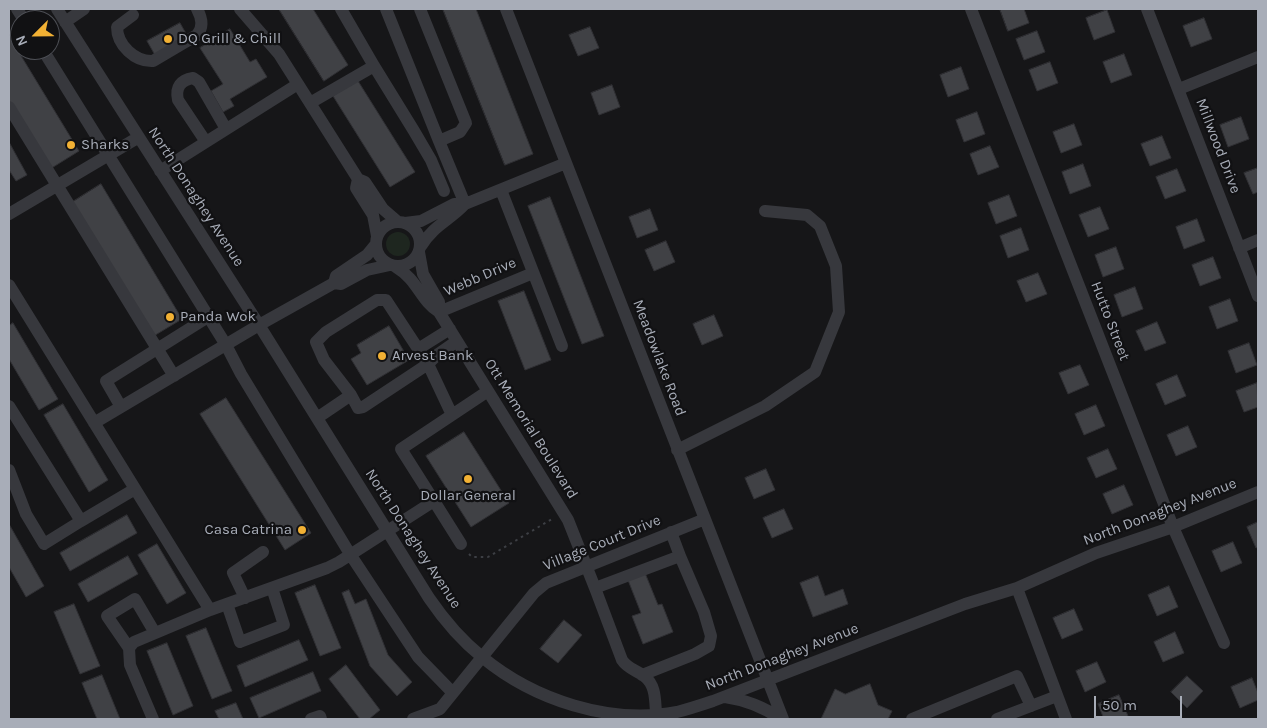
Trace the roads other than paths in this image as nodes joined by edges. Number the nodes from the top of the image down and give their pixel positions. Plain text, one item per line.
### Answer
1 (57, 9) edge
2 (84, 9) edge
3 (197, 9) edge
4 (240, 9) edge
5 (341, 9) edge
6 (386, 9) edge
7 (420, 9) edge
8 (506, 9) edge
9 (971, 9) edge
10 (1147, 9) edge
11 (135, 11) edge
12 (65, 22) junction
13 (1258, 57) edge
14 (49, 60) edge
15 (374, 66) junction
16 (298, 84) junction
17 (1178, 89) junction
18 (310, 103) junction
19 (9, 107) edge
20 (226, 128) junction
21 (139, 138) junction
22 (440, 141) junction
23 (206, 142) junction
24 (109, 155) junction
25 (566, 163) junction
26 (160, 170) junction
27 (358, 180) junction
28 (58, 186) junction
29 (501, 190) junction
30 (444, 191) dead end
31 (465, 204) junction
32 (765, 211) dead end
33 (9, 214) edge
34 (402, 222) junction
35 (377, 240) junction
36 (1258, 240) edge
37 (1239, 248) junction
38 (420, 249) junction
39 (393, 266) junction
40 (533, 272) junction
41 (334, 283) junction
42 (9, 285) edge
43 (1258, 296) edge
44 (439, 312) junction
45 (208, 317) junction
46 (259, 325) junction
47 (450, 329) junction
48 (457, 341) junction
49 (226, 345) junction
50 (562, 346) dead end
51 (158, 349) junction
52 (418, 349) junction
53 (428, 364) junction
54 (174, 376) junction
55 (488, 391) junction
56 (351, 396) junction
57 (9, 406) edge
58 (121, 407) junction
59 (452, 415) junction
60 (317, 418) junction
61 (94, 423) junction
62 (677, 450) junction
63 (9, 470) edge
64 (135, 489) junction
65 (1258, 492) edge
66 (434, 501) junction
67 (705, 519) junction
68 (81, 521) junction
69 (1174, 527) junction
70 (387, 530) junction
71 (671, 532) junction
72 (461, 544) road end
73 (264, 552) dead end
74 (350, 554) junction
75 (680, 556) junction
76 (588, 566) junction
77 (272, 588) junction
78 (595, 588) junction
79 (1017, 588) junction
80 (245, 598) junction
81 (227, 604) junction
82 (210, 610) junction
83 (156, 633) junction
84 (1224, 643) dead end
85 (129, 648) junction
86 (482, 657) junction
87 (642, 675) junction
88 (768, 680) junction
89 (453, 693) junction
90 (1057, 696) junction
91 (725, 697) junction
92 (1030, 706) junction
93 (656, 714) junction
94 (637, 717) edge
95 (153, 719) edge
96 (311, 719) edge
97 (321, 719) edge
98 (413, 719) edge
99 (782, 719) edge
100 (912, 719) edge
101 (997, 719) edge
102 (1066, 719) edge

1 - 12 street, North Donaghey Avenue
2 - 12 street
3 - 11 street
4 - 16 street
5 - 15 street
6 - 22 street
7 - 22 street
8 - 25 street, Meadowlake Road
9 - 69 street, Hutto Street
10 - 17 street, Millwood Drive
12 - 21 street, North Donaghey Avenue
13 - 17 street
14 - 24 street
15 - 18 street
15 - 30 street
16 - 18 street
16 - 20 street
17 - 37 street, Millwood Drive
18 - 27 street
19 - 28 street
20 - 23 street
20 - 23 street
21 - 24 street
21 - 26 street, North Donaghey Avenue
22 - 31 street
23 - 26 street
24 - 28 street
24 - 45 street
25 - 29 street
25 - 62 street, Meadowlake Road
26 - 46 street, North Donaghey Avenue
27 - 34 street
27 - 35 street
28 - 33 street
28 - 51 street
29 - 31 street
29 - 40 street
31 - 34 street
31 - 38 street
32 - 62 street
34 - 35 street
34 - 38 street
35 - 39 street
35 - 41 street
36 - 37 street
37 - 43 street, Millwood Drive
38 - 39 street
38 - 44 street, Ott Memorial Boulevard
39 - 41 street
39 - 44 street, Ott Memorial Boulevard
40 - 44 street, Webb Drive
40 - 50 street
41 - 46 street
42 - 61 street
44 - 47 street, Ott Memorial Boulevard
45 - 49 street
45 - 51 street
46 - 49 street
46 - 60 street, North Donaghey Avenue
47 - 48 street, Ott Memorial Boulevard
47 - 52 street
48 - 53 street
48 - 55 street, Ott Memorial Boulevard
49 - 54 street
49 - 74 street
51 - 54 street
51 - 58 street
52 - 53 street
52 - 56 street
53 - 56 street
53 - 59 street
54 - 58 street
55 - 59 street
55 - 76 street, Ott Memorial Boulevard
56 - 60 street
57 - 68 street
58 - 61 street
59 - 66 street
60 - 70 street, North Donaghey Avenue
61 - 64 street
62 - 67 street, Meadowlake Road
63 - 68 street
64 - 68 street
64 - 82 street
65 - 69 street, North Donaghey Avenue
66 - 70 street
66 - 72 street
67 - 71 street, Village Court Drive
67 - 88 street, Meadowlake Road
69 - 79 street, North Donaghey Avenue
69 - 84 street, Hutto Street
70 - 74 street
70 - 86 street, North Donaghey Avenue
71 - 75 street
71 - 76 street, Village Court Drive
73 - 80 street
74 - 77 street
74 - 89 street
75 - 78 street
75 - 87 street
76 - 78 street, Ott Memorial Boulevard
76 - 86 street, Village Court Drive
77 - 80 street
77 - 81 street
78 - 87 street, Ott Memorial Boulevard
79 - 88 street, North Donaghey Avenue
79 - 90 street
80 - 81 street
81 - 82 street
82 - 83 street
83 - 85 street
83 - 85 street
85 - 95 street
86 - 89 street, Village Court Drive
86 - 94 street, North Donaghey Avenue
87 - 93 street
88 - 91 street, North Donaghey Avenue
88 - 99 street, Meadowlake Road
89 - 98 street, Village Court Drive
90 - 92 street
90 - 102 street
91 - 93 street, North Donaghey Avenue
91 - 99 street
92 - 100 street
92 - 101 street
93 - 94 street, North Donaghey Avenue
96 - 97 street

